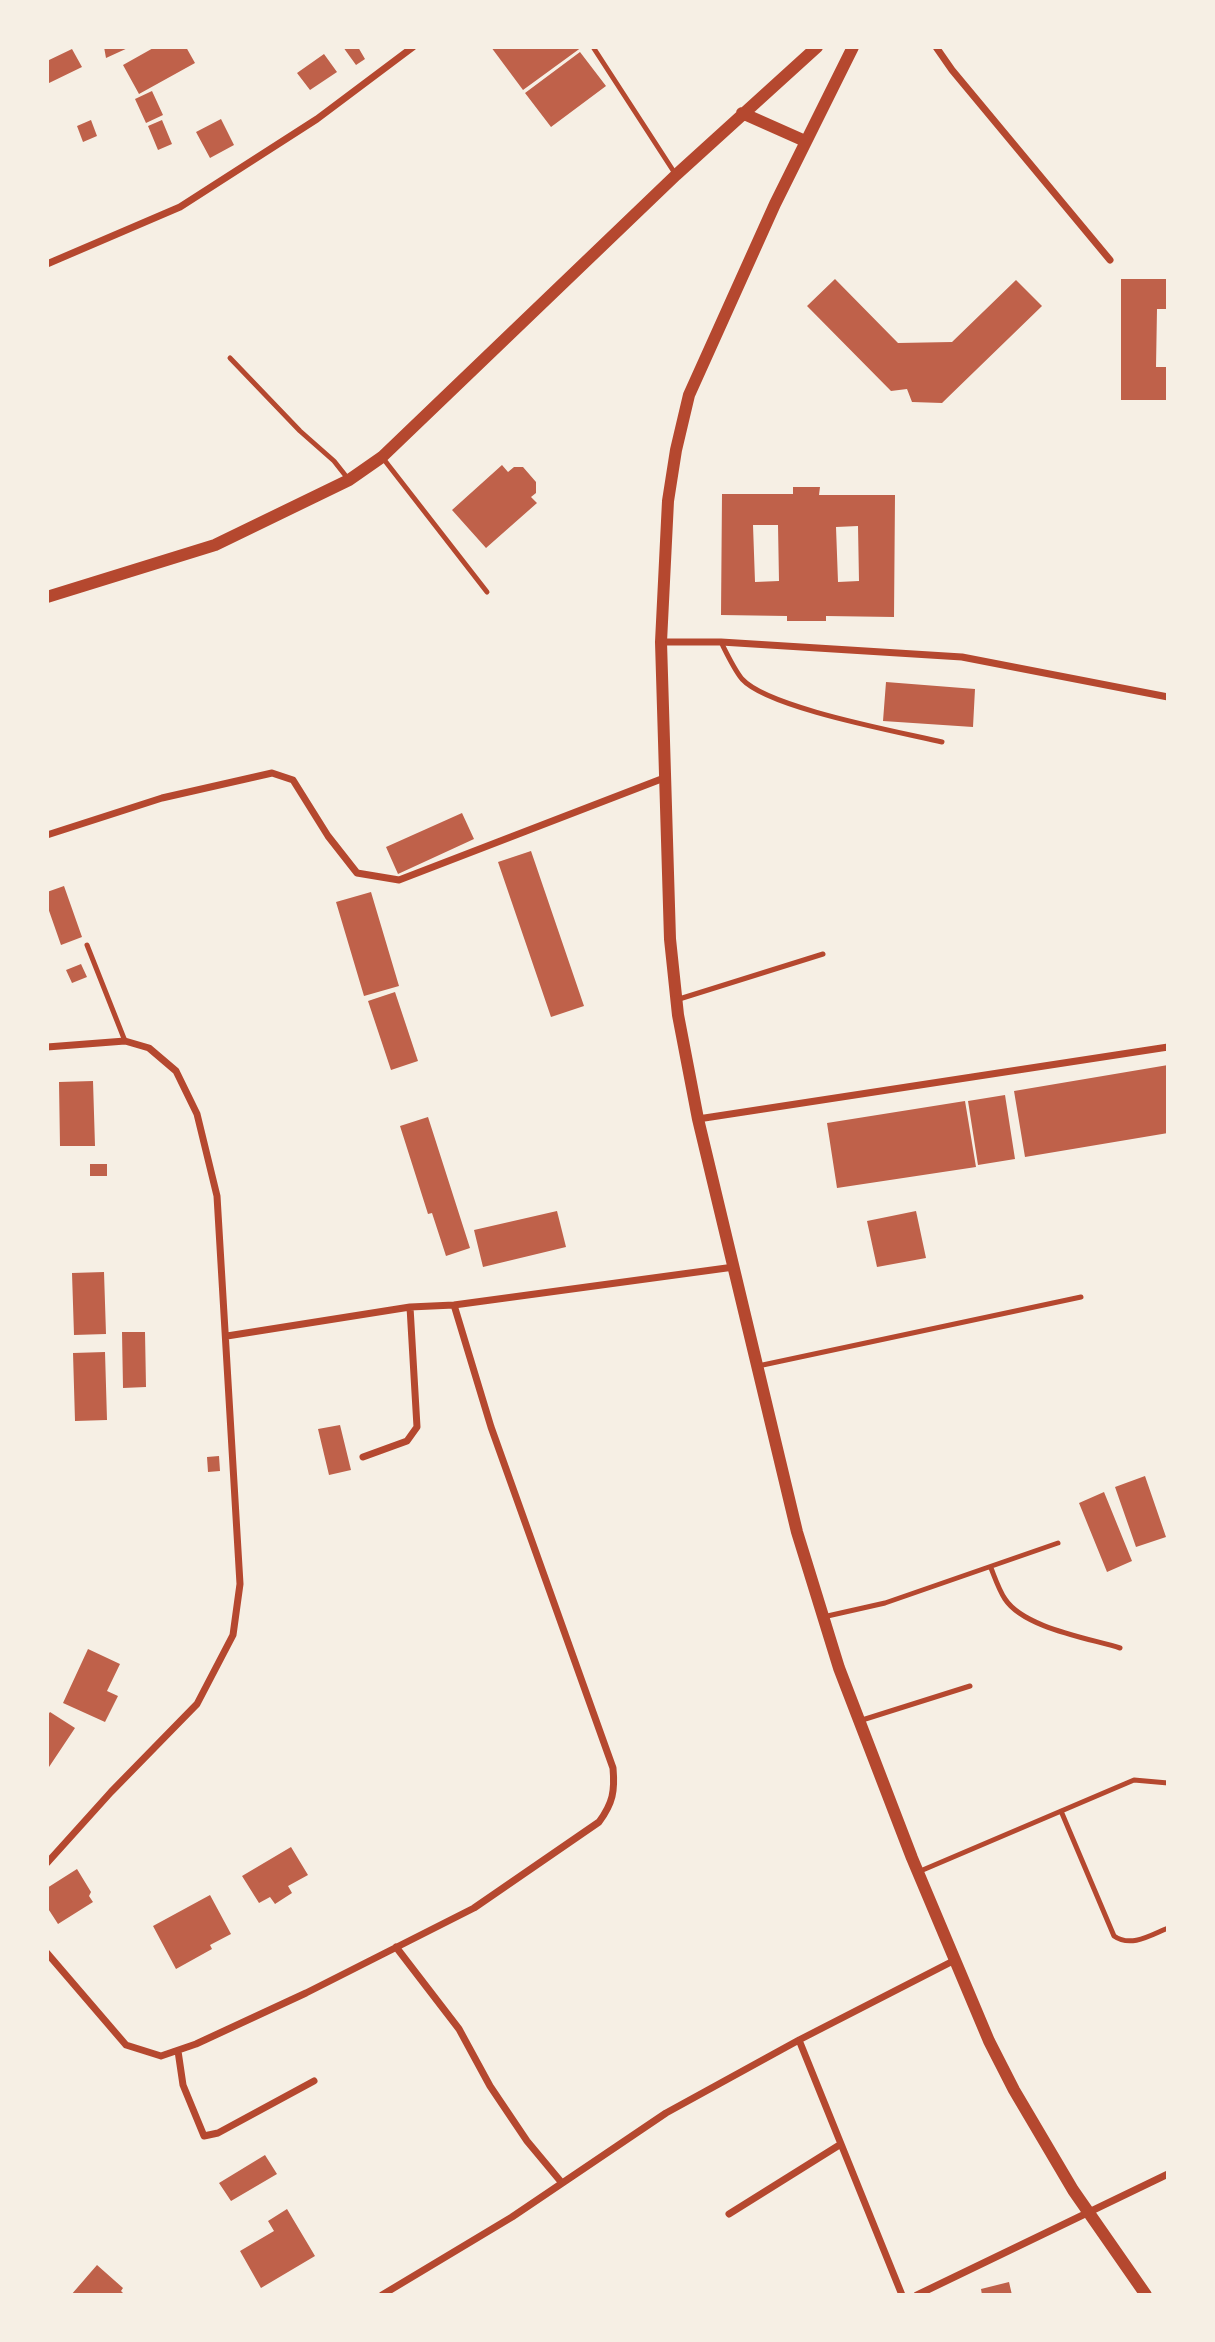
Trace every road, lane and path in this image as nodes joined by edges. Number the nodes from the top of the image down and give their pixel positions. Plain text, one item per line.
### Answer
1 (413, 47) edge
2 (593, 47) edge
3 (853, 47) edge
4 (936, 47) edge
5 (814, 48) edge
6 (742, 113) junction
7 (806, 141) junction
8 (676, 175) junction
9 (1110, 260) dead end
10 (47, 264) edge
11 (230, 358) dead end
12 (382, 457) junction
13 (349, 480) junction
14 (487, 592) dead end
15 (47, 597) edge
16 (662, 642) junction
17 (720, 642) junction
18 (1168, 697) edge
19 (942, 742) dead end
20 (664, 778) junction
21 (47, 835) edge
22 (87, 945) dead end
23 (823, 954) dead end
24 (676, 1000) junction
25 (125, 1041) junction
26 (47, 1047) edge
27 (1168, 1047) edge
28 (698, 1119) junction
29 (735, 1267) junction
30 (1081, 1297) dead end
31 (454, 1305) junction
32 (410, 1307) junction
33 (227, 1336) junction
34 (758, 1366) junction
35 (363, 1457) dead end
36 (1058, 1543) dead end
37 (991, 1568) junction
38 (823, 1617) junction
39 (1120, 1648) dead end
40 (970, 1686) dead end
41 (859, 1721) junction
42 (1168, 1783) edge
43 (1061, 1811) junction
44 (47, 1863) edge
45 (918, 1872) junction
46 (1168, 1928) edge
47 (396, 1947) junction
48 (47, 1953) edge
49 (955, 1960) junction
50 (799, 2040) junction
51 (178, 2051) junction
52 (314, 2081) dead end
53 (841, 2144) junction
54 (1168, 2174) edge
55 (562, 2183) junction
56 (1087, 2212) junction
57 (729, 2214) dead end
58 (382, 2295) edge
59 (902, 2295) edge
60 (917, 2295) edge
61 (1146, 2295) edge

1 - 10 street
2 - 8 lane
3 - 7 street
4 - 9 street
5 - 6 street
6 - 7 street
6 - 8 street
7 - 16 street
8 - 12 street
11 - 13 lane
12 - 13 street
12 - 14 lane
13 - 15 street
16 - 17 street
16 - 20 street
17 - 18 street
17 - 19 lane
20 - 21 street
20 - 24 street
22 - 25 lane
23 - 24 lane
24 - 28 street
25 - 26 street
25 - 33 street
27 - 28 street
28 - 29 street
29 - 31 street
29 - 34 street
30 - 34 lane
31 - 32 street
31 - 47 street
32 - 33 street
32 - 35 street
33 - 44 street
34 - 38 street
36 - 37 lane
37 - 38 lane
37 - 39 lane
38 - 41 street
40 - 41 lane
41 - 45 street
42 - 43 lane
43 - 45 lane
43 - 46 lane
45 - 49 street
47 - 51 street
47 - 55 street
48 - 51 street
49 - 50 street
49 - 56 street
50 - 53 street
50 - 55 street
51 - 52 street
53 - 57 street
53 - 59 street
54 - 56 street
55 - 58 street
56 - 60 street
56 - 61 street

